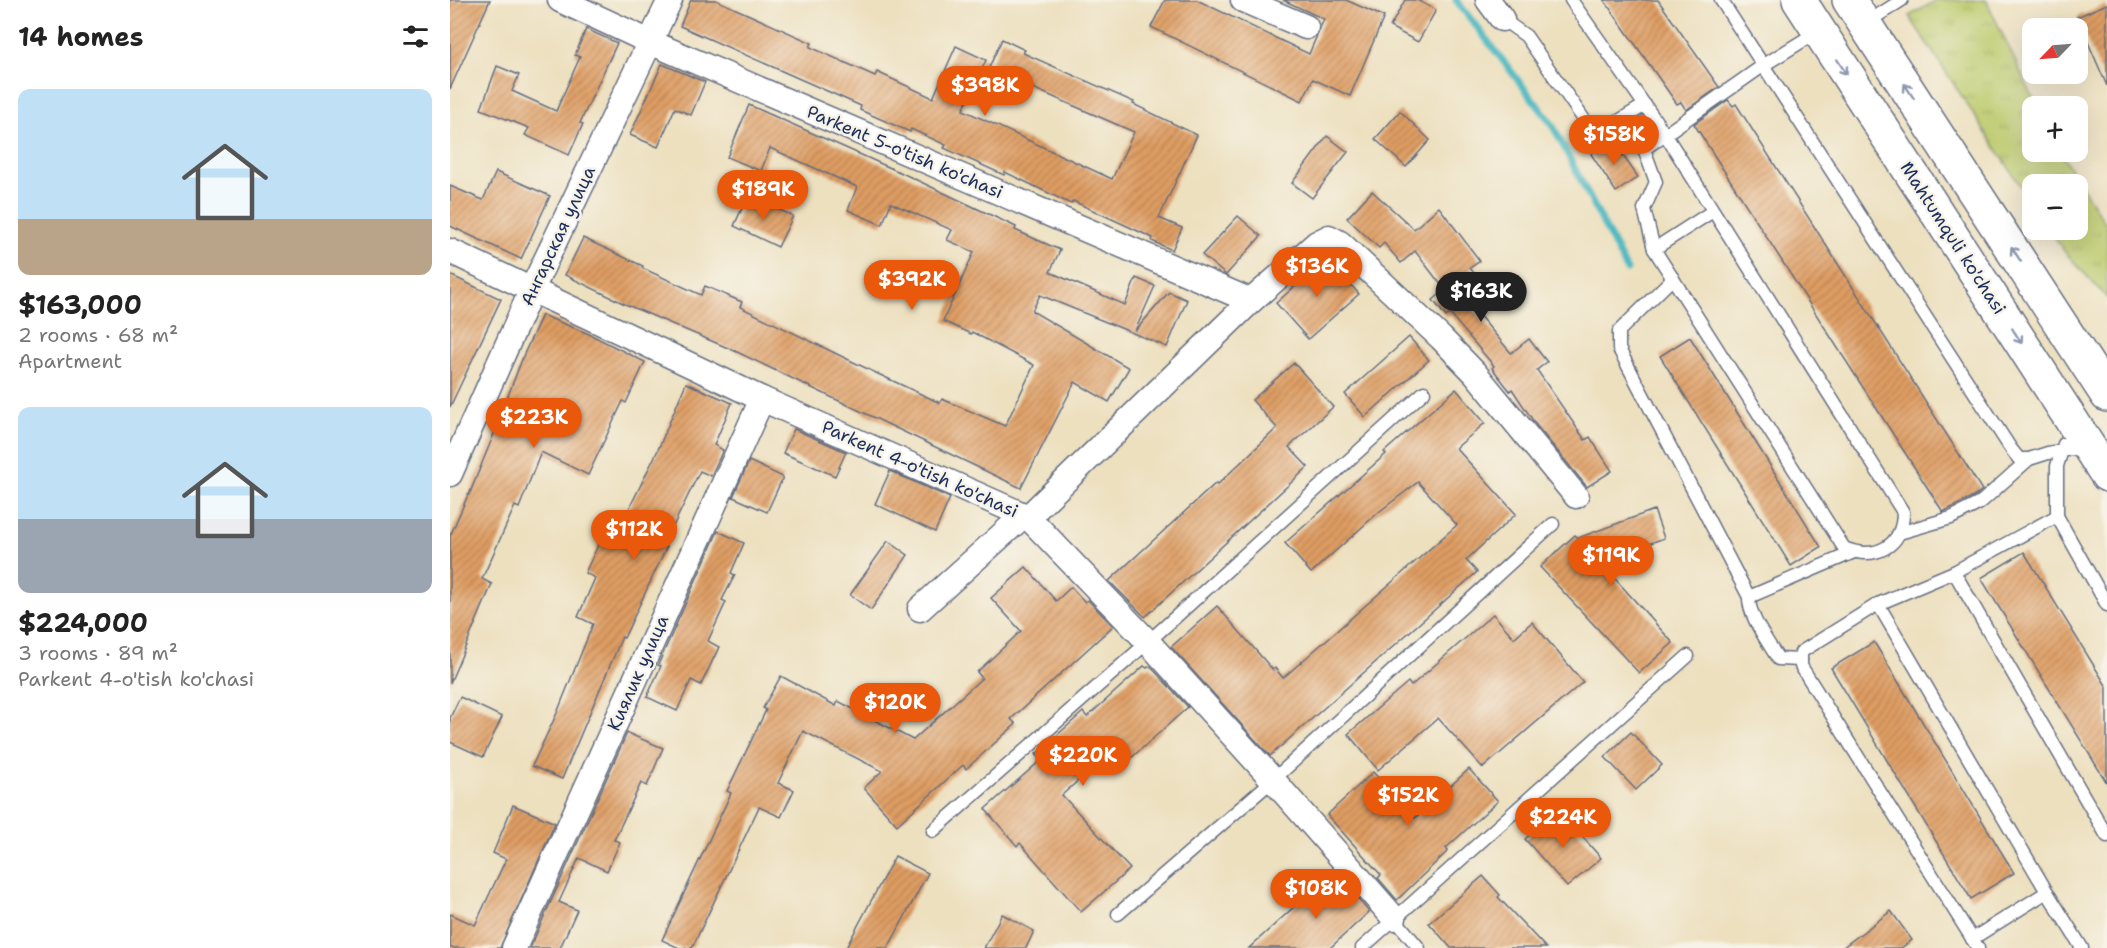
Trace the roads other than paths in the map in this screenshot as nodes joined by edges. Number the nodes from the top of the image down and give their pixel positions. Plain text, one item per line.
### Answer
1 (560, 0) edge
2 (670, 0) edge
3 (1244, 0) edge
4 (1571, 0) edge
5 (1721, 0) edge
6 (1799, 0) edge
7 (1902, 0) edge
8 (1495, 10) edge
9 (1857, 12) edge
10 (1306, 27) dead end
11 (1819, 30) junction
12 (650, 42) junction
13 (1764, 65) junction
14 (1645, 105) junction
15 (1624, 118) junction
16 (1665, 134) junction
17 (1644, 149) junction
18 (1713, 211) junction
19 (1654, 249) junction
20 (450, 251) edge
21 (1673, 278) junction
22 (532, 289) junction
23 (1251, 301) junction
24 (1424, 392) dead end
25 (2107, 395) edge
26 (762, 399) junction
27 (2074, 439) junction
28 (2029, 459) junction
29 (450, 474) edge
30 (2107, 475) edge
31 (1576, 496) dead end
32 (1026, 516) junction
33 (2057, 516) junction
34 (1553, 524) dead end
35 (1899, 533) junction
36 (1854, 552) junction
37 (1954, 572) junction
38 (1749, 597) junction
39 (1878, 604) junction
40 (2107, 605) edge
41 (920, 609) dead end
42 (1148, 642) junction
43 (1688, 656) dead end
44 (1801, 660) junction
45 (1273, 780) junction
46 (933, 831) dead end
47 (2107, 836) edge
48 (2047, 892) junction
49 (1118, 914) dead end
50 (1394, 918) junction
51 (1975, 943) edge
52 (514, 948) edge
53 (1362, 948) edge
54 (1419, 948) edge
55 (2082, 948) edge

1 - 12 street, Parkent 5-o'tish ko'chasi
2 - 12 street, Ангарская улица
3 - 10 street
4 - 14 lane
5 - 13 lane
6 - 11 main road, Mahtumquli ko'chasi
7 - 9 lane
8 - 15 lane
25 -> 9 main road
11 - 13 lane
11 -> 27 main road, Mahtumquli ko'chasi
12 - 22 street, Ангарская улица
12 - 23 street, Parkent 5-o'tish ko'chasi
13 - 16 lane
13 - 28 lane
14 - 15 lane
14 - 16 lane
15 - 17 lane
16 - 17 lane
16 - 18 lane
17 - 19 lane
18 - 19 lane
18 - 35 lane
19 - 21 lane
20 - 22 street, Parkent 4-o'tish ko'chasi
21 - 36 lane
21 - 38 lane
22 - 26 street, Parkent 4-o'tish ko'chasi
22 - 29 street, Ангарская улица
23 - 31 street
23 - 32 street
24 - 42 lane
26 - 32 street, Parkent 4-o'tish ko'chasi
26 - 52 street, Киялик улица
27 - 28 lane
27 - 30 main road, Mahtumquli ko'chasi
27 - 33 lane
28 - 35 lane
32 - 41 street
32 - 42 street, Parkent 4-o'tish ko'chasi
33 - 37 lane
33 - 40 lane
34 - 45 lane
35 - 36 lane
36 - 38 lane
37 - 39 lane
37 - 47 lane
38 - 44 lane
39 - 44 lane
39 - 48 lane
42 - 45 street, Parkent 4-o'tish ko'chasi
42 - 46 lane
43 - 50 lane
44 - 51 lane
45 - 49 lane
45 - 50 street, Parkent 4-o'tish ko'chasi
48 - 51 lane
48 - 55 lane
50 - 53 lane
50 - 54 lane

